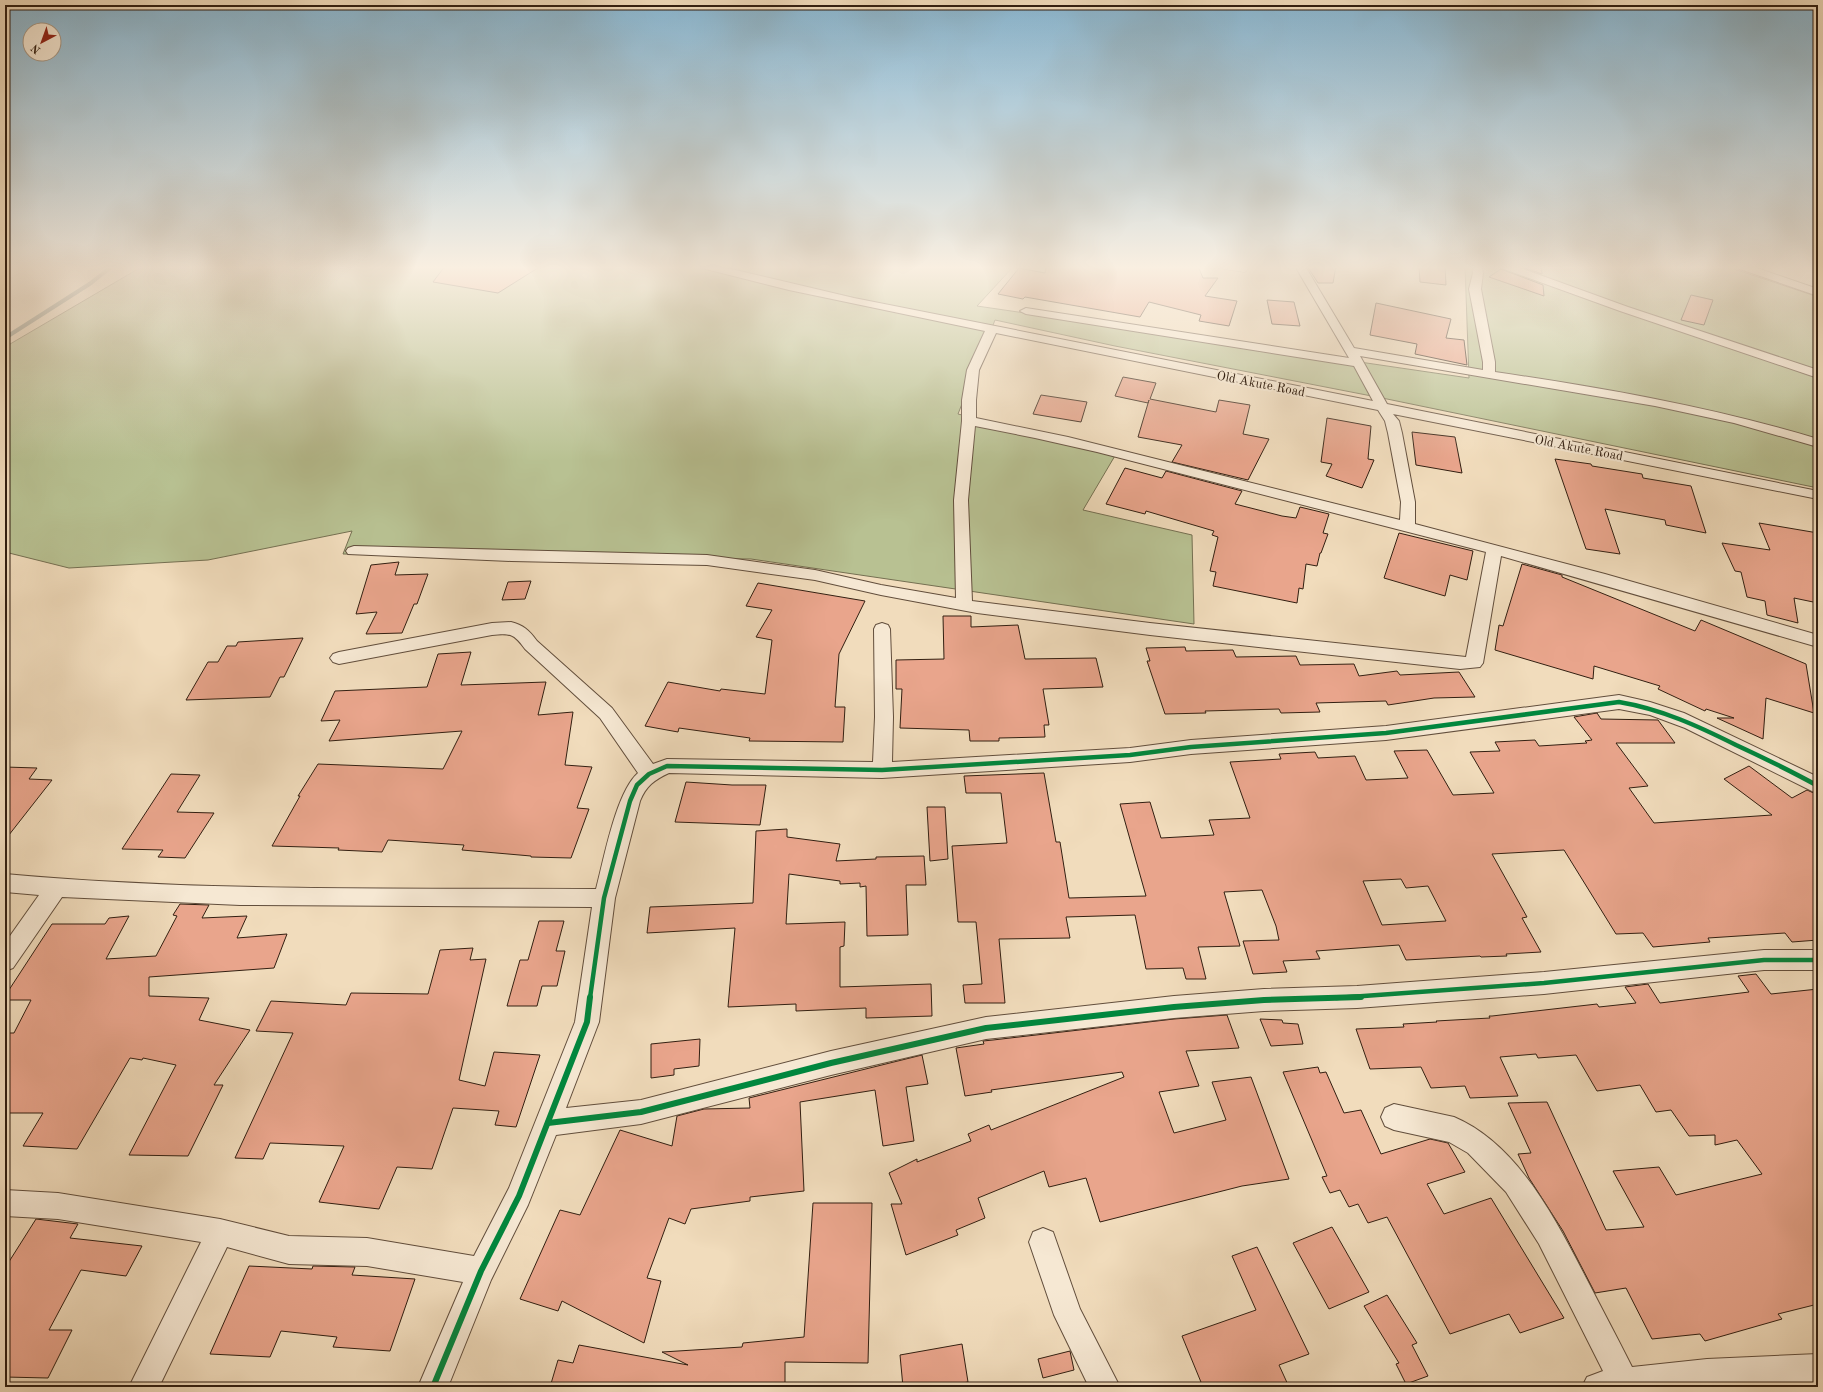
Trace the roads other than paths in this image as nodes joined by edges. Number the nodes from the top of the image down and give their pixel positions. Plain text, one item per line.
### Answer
1 (991, 331) edge
2 (1007, 331) edge
3 (1154, 331) edge
4 (1338, 331) edge
5 (1483, 331) edge
6 (1690, 331) edge
7 (1350, 351) junction
8 (1359, 363) junction
9 (1818, 374) edge
10 (1488, 375) junction
11 (1382, 407) junction
12 (969, 421) junction
13 (1818, 443) edge
14 (1818, 495) edge
15 (1407, 527) junction
16 (1494, 550) junction
17 (354, 551) dead end
18 (964, 604) junction
19 (882, 629) dead end
20 (1818, 641) edge
21 (339, 658) dead end
22 (882, 770) junction
23 (649, 774) junction
24 (1818, 786) edge
25 (5, 883) edge
26 (56, 888) junction
27 (604, 898) junction
28 (1818, 960) edge
29 (5, 961) edge
30 (1394, 1117) dead end
31 (548, 1123) junction
32 (5, 1203) edge
33 (220, 1232) junction
34 (1043, 1242) dead end
35 (481, 1271) junction
36 (1818, 1369) edge
37 (1611, 1384) edge
38 (144, 1387) edge
39 (433, 1387) edge
40 (1105, 1387) edge

1 - 12 street
2 - 11 street, Old Akute Road
3 - 8 street
4 - 7 street
5 - 10 street
6 - 9 street
7 - 8 street
7 - 10 street
8 - 11 street
10 - 13 street
11 - 14 street, Old Akute Road
11 - 15 street
12 - 15 street
12 - 18 street
15 - 16 street
16 - 18 street
16 - 20 street
17 - 18 street
19 - 22 street
21 - 23 street
22 - 23 street
22 - 24 street
23 - 27 street
25 - 26 street
26 - 27 street
26 - 29 street
27 - 31 street
28 - 31 street
30 - 37 street
31 - 35 street
32 - 33 street
33 - 35 street
33 - 38 street
34 - 40 street
35 - 39 street
36 - 37 street

